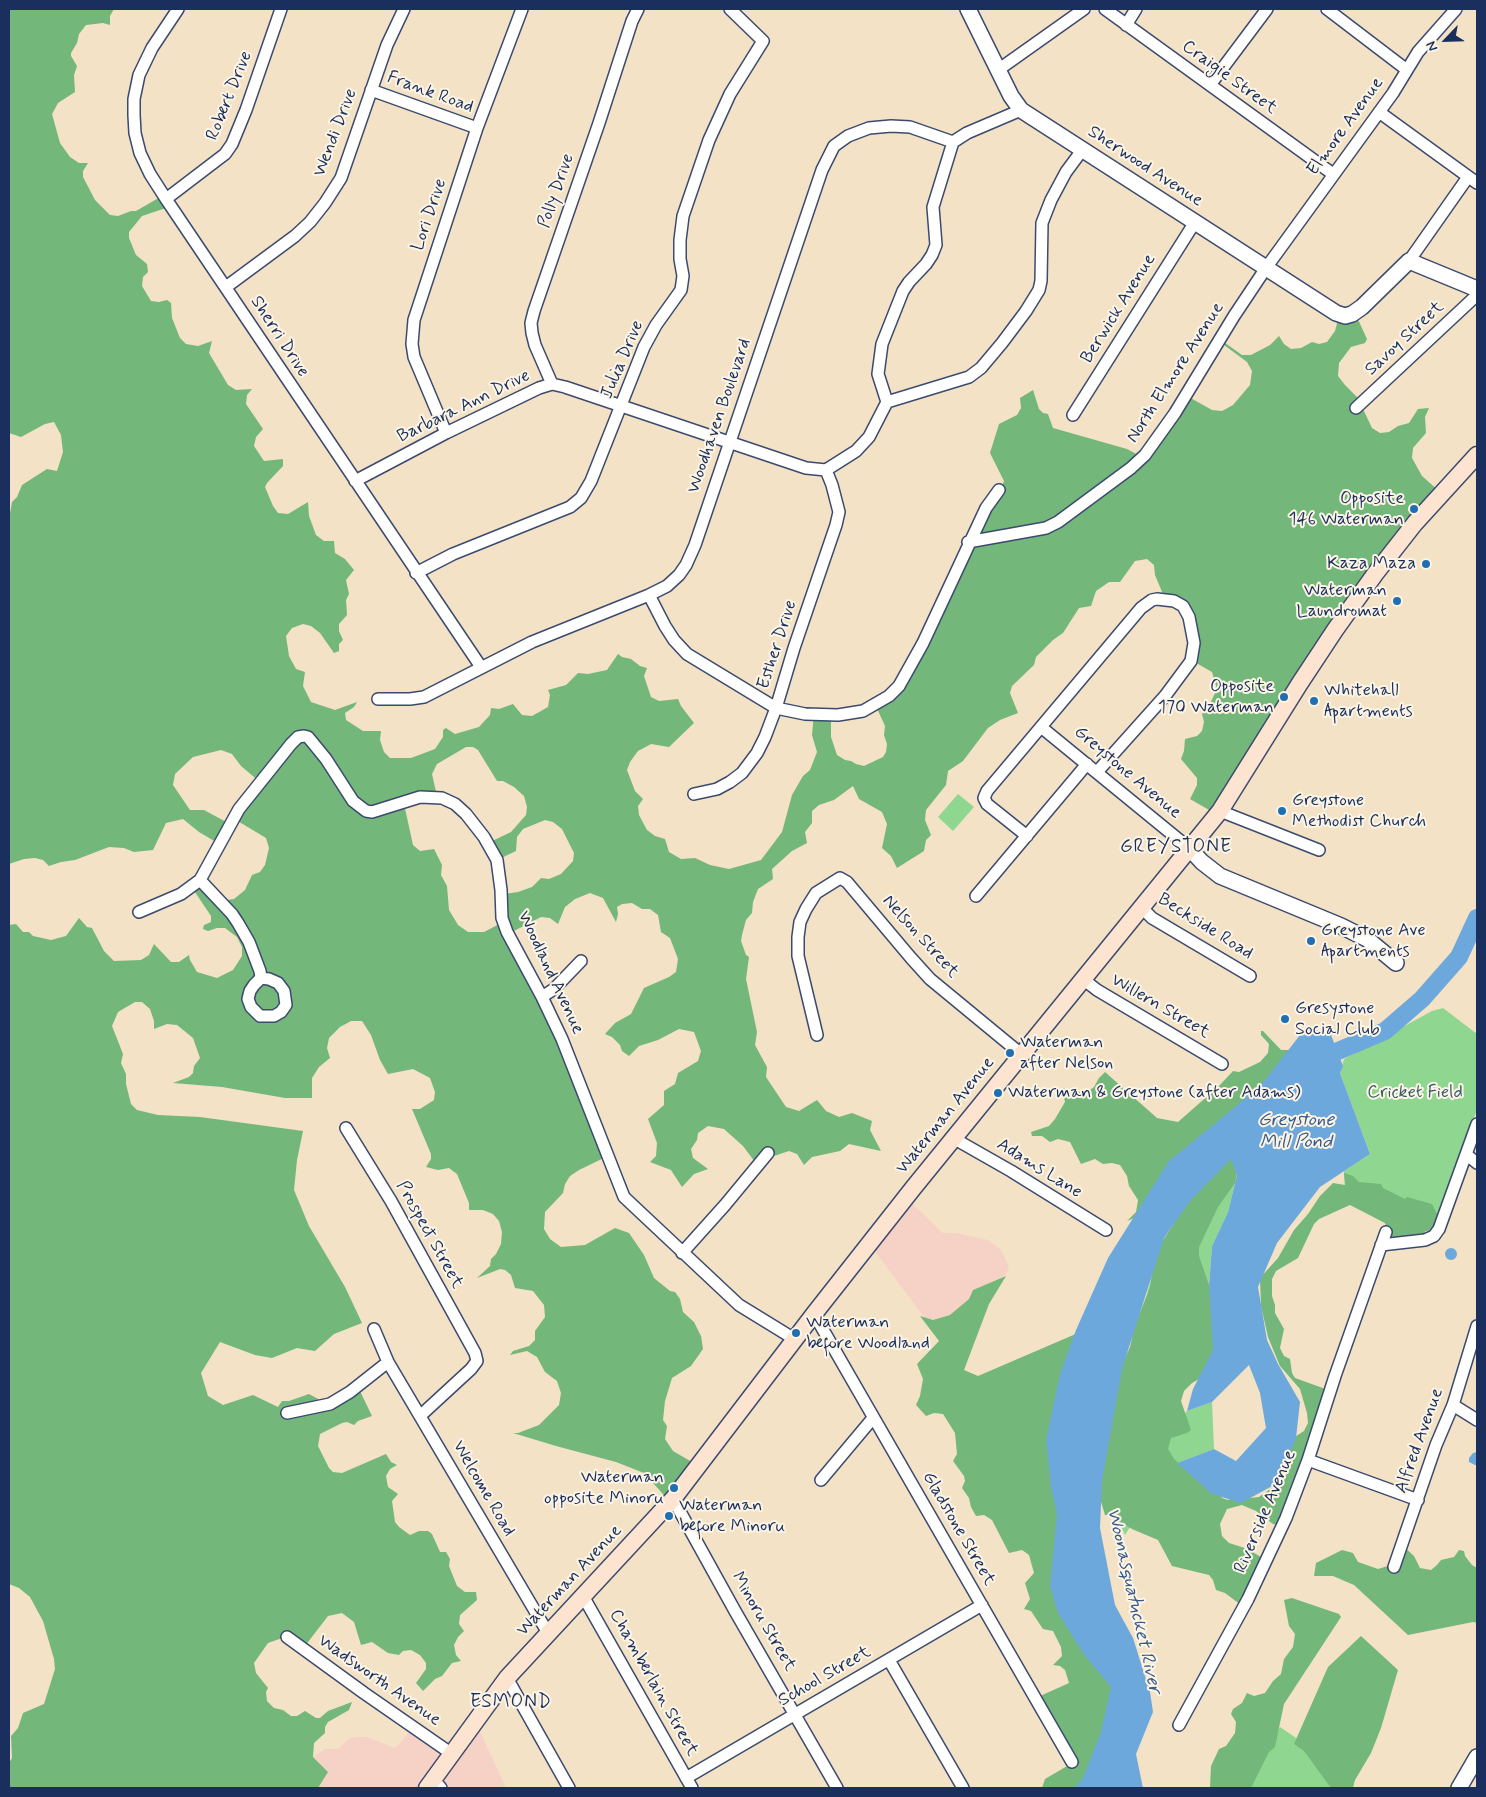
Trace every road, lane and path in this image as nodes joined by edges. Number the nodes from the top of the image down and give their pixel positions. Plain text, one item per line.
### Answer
1 (178, 9) edge
2 (281, 9) edge
3 (404, 9) edge
4 (522, 9) edge
5 (638, 9) edge
6 (730, 9) edge
7 (968, 9) edge
8 (1084, 9) edge
9 (1104, 9) edge
10 (1136, 9) edge
11 (1267, 9) edge
12 (1327, 9) edge
13 (1456, 9) edge
14 (1126, 25) junction
15 (998, 70) junction
16 (1407, 70) junction
17 (1210, 85) junction
18 (371, 90) junction
19 (1021, 110) junction
20 (1379, 112) junction
21 (477, 128) junction
22 (953, 142) junction
23 (1083, 149) junction
24 (1333, 174) junction
25 (1473, 180) edge
26 (166, 199) junction
27 (1195, 222) junction
28 (1410, 261) junction
29 (1266, 268) junction
30 (226, 287) junction
31 (1477, 289) edge
32 (1477, 295) edge
33 (552, 384) junction
34 (887, 402) junction
35 (622, 406) junction
36 (1356, 408) dead end
37 (1073, 415) dead end
38 (446, 433) junction
39 (730, 442) junction
40 (1477, 455) edge
41 (826, 470) junction
42 (355, 481) junction
43 (999, 490) dead end
44 (968, 542) junction
45 (416, 573) junction
46 (649, 595) junction
47 (481, 667) junction
48 (378, 699) dead end
49 (776, 708) junction
50 (1041, 727) junction
51 (1086, 764) junction
52 (1097, 772) junction
53 (694, 794) dead end
54 (1220, 811) junction
55 (1027, 836) junction
56 (1189, 848) junction
57 (1319, 850) dead end
58 (200, 880) junction
59 (976, 896) dead end
60 (1142, 908) junction
61 (140, 912) dead end
62 (581, 960) dead end
63 (1396, 963) dead end
64 (1250, 976) dead end
65 (261, 978) dead end
66 (1083, 979) junction
67 (542, 997) junction
68 (817, 1035) dead end
69 (1020, 1054) junction
70 (1222, 1064) dead end
71 (1477, 1124) edge
72 (346, 1128) dead end
73 (953, 1138) junction
74 (768, 1153) dead end
75 (1467, 1154) junction
76 (1477, 1163) edge
77 (1106, 1230) dead end
78 (1386, 1232) dead end
79 (1381, 1245) junction
80 (682, 1253) junction
81 (814, 1314) junction
82 (1477, 1326) edge
83 (374, 1329) dead end
84 (796, 1340) junction
85 (388, 1362) junction
86 (1453, 1405) junction
87 (288, 1413) dead end
88 (420, 1416) junction
89 (872, 1418) junction
90 (1477, 1420) edge
91 (1308, 1460) junction
92 (821, 1480) dead end
93 (674, 1499) junction
94 (1418, 1500) junction
95 (1394, 1568) dead end
96 (583, 1596) junction
97 (982, 1605) junction
98 (548, 1633) junction
99 (287, 1637) dead end
100 (889, 1660) junction
101 (507, 1678) junction
102 (796, 1714) junction
103 (1179, 1725) dead end
104 (452, 1754) junction
105 (1477, 1757) edge
106 (1072, 1762) dead end
107 (689, 1783) edge
108 (434, 1785) edge
109 (569, 1788) edge
110 (837, 1788) edge
111 (963, 1788) edge
112 (1459, 1788) edge

1 - 26 street, Sherri Drive
2 - 26 street, Robert Drive
3 - 18 street, Wendi Drive
4 - 21 street, Lori Drive
5 - 33 street, Polly Drive
6 - 35 street, Julia Drive
7 - 15 street, Sherwood Avenue
8 - 15 street
9 - 14 street, Craigie Street
10 - 14 street
11 - 17 street
12 - 16 street
13 - 16 street, Elmore Avenue
14 - 17 street, Craigie Street
15 - 19 street, Sherwood Avenue
16 - 20 street, Elmore Avenue
17 - 24 street, Craigie Street
18 - 21 street, Frank Road
18 - 30 street, Wendi Drive
19 - 22 street
19 - 23 street, Sherwood Avenue
20 - 24 street, Elmore Avenue
20 - 25 street
21 - 38 street, Lori Drive
22 - 34 street
22 - 39 street, Woodhaven Boulevard
23 - 27 street, Sherwood Avenue
23 - 34 street
24 - 29 street, Elmore Avenue
25 - 28 street
26 - 30 street, Sherri Drive
27 - 29 street, Sherwood Avenue
27 - 37 street, Berwick Avenue
28 - 29 street, Sherwood Avenue
28 - 31 street
29 - 44 street, North Elmore Avenue
30 - 42 street, Sherri Drive
32 - 36 street, Savoy Street
33 - 35 street, Barbara Ann Drive
33 - 38 street, Barbara Ann Drive
34 - 41 street
35 - 39 street, Barbara Ann Drive
35 - 45 street, Julia Drive
38 - 42 street, Barbara Ann Drive
39 - 41 street, Barbara Ann Drive
39 - 46 street, Woodhaven Boulevard
40 - 54 main road, Waterman Avenue
41 - 49 street, Esther Drive
42 - 45 street, Sherri Drive
43 - 44 street
44 - 49 street
45 - 47 street, Sherri Drive
46 - 47 street, Woodhaven Boulevard
46 - 49 street
47 - 48 street, Woodhaven Boulevard
49 - 53 street, Esther Drive
50 - 51 street, Greystone Avenue
50 - 52 street
50 - 55 street
51 - 52 street, Greystone Avenue
51 - 55 street
52 - 56 street, Greystone Avenue
54 - 56 main road, Waterman Avenue
54 - 57 street
55 - 59 street
56 - 60 main road, Waterman Avenue
56 - 63 street, Greystone Avenue
58 - 61 street, Woodland Avenue
58 - 65 street
58 - 67 street, Woodland Avenue
60 - 64 street, Beckside Road
60 - 66 main road, Waterman Avenue
62 - 67 street
66 - 69 main road, Waterman Avenue
66 - 70 street, Willern Street
67 - 80 street, Woodland Avenue
68 - 69 street, Nelson Street
69 - 73 main road, Waterman Avenue
71 - 75 street
72 - 88 street, Prospect Street
73 - 77 street, Adams Lane
73 - 81 main road, Waterman Avenue
74 - 80 street
75 - 76 street
75 - 79 street
78 - 79 street, Riverside Avenue
79 - 91 street, Riverside Avenue
80 - 84 street, Woodland Avenue
81 - 84 main road, Waterman Avenue
81 - 89 street, Gladstone Street
82 - 86 street, Alfred Avenue
83 - 85 street, Welcome Road
84 - 93 main road, Waterman Avenue
85 - 87 street
85 - 88 street, Welcome Road
86 - 90 street
86 - 94 street, Alfred Avenue
88 - 98 street, Welcome Road
89 - 92 street
89 - 97 street, Gladstone Street
91 - 94 street
91 - 103 street, Riverside Avenue
93 - 96 main road, Waterman Avenue
93 - 102 street, Minoru Street
94 - 95 street, Alfred Avenue
96 - 98 main road, Waterman Avenue
96 - 107 street, Chamberlain Street
97 - 100 street, School Street
97 - 106 street, Gladstone Street
98 - 101 main road, Waterman Avenue
99 - 104 street, Wadsworth Avenue
100 - 102 street, School Street
100 - 111 street
101 - 104 main road, Waterman Avenue
101 - 109 street
102 - 107 street, School Street
102 - 110 street, Minoru Street
104 - 108 main road, Waterman Avenue
105 - 112 street

